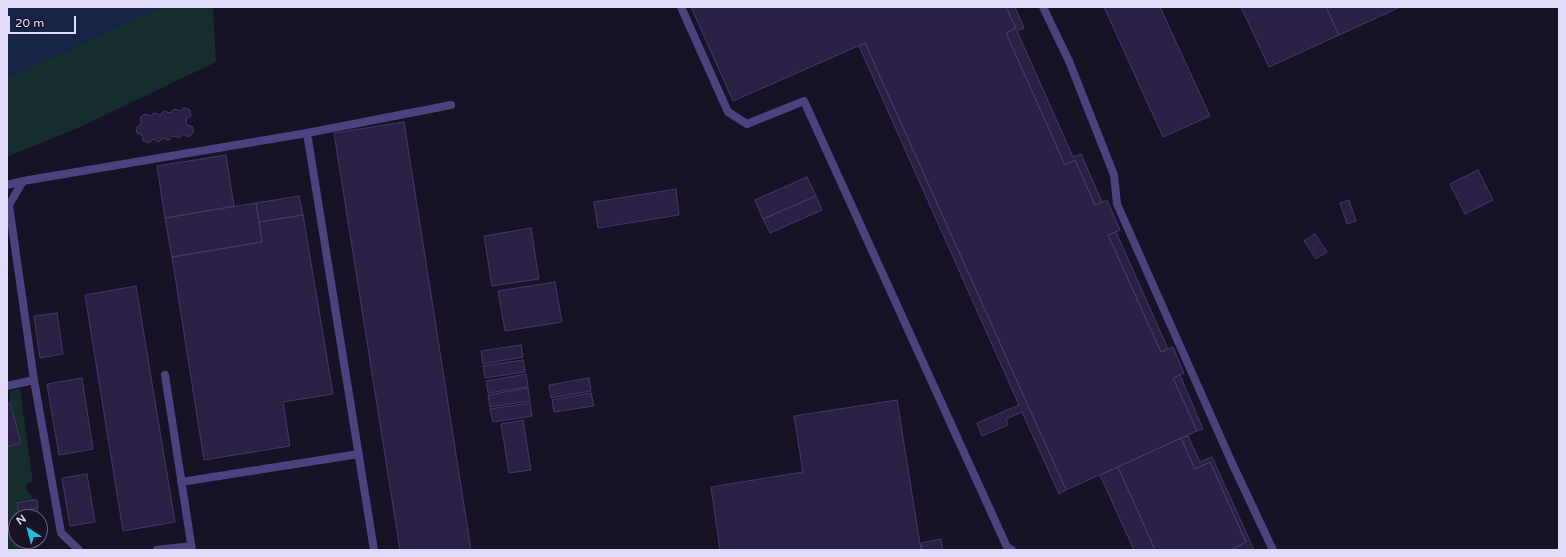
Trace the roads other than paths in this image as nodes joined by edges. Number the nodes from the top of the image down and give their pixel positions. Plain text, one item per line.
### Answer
1 (681, 7) edge
2 (1043, 7) edge
3 (451, 105) dead end
4 (307, 133) junction
5 (23, 181) junction
6 (7, 185) edge
7 (165, 375) dead end
8 (34, 380) junction
9 (7, 386) edge
10 (360, 454) junction
11 (182, 482) junction
12 (191, 548) edge
13 (79, 550) edge
14 (158, 550) edge
15 (374, 550) edge
16 (1012, 550) edge
17 (1273, 550) edge

1 - 16 lane
2 - 17 lane
3 - 4 lane
4 - 5 lane
4 - 10 lane
5 - 6 lane
5 - 8 lane
7 - 11 lane
8 - 9 lane
8 - 13 lane
10 - 11 lane
10 - 15 lane
11 - 12 lane
12 - 14 lane

